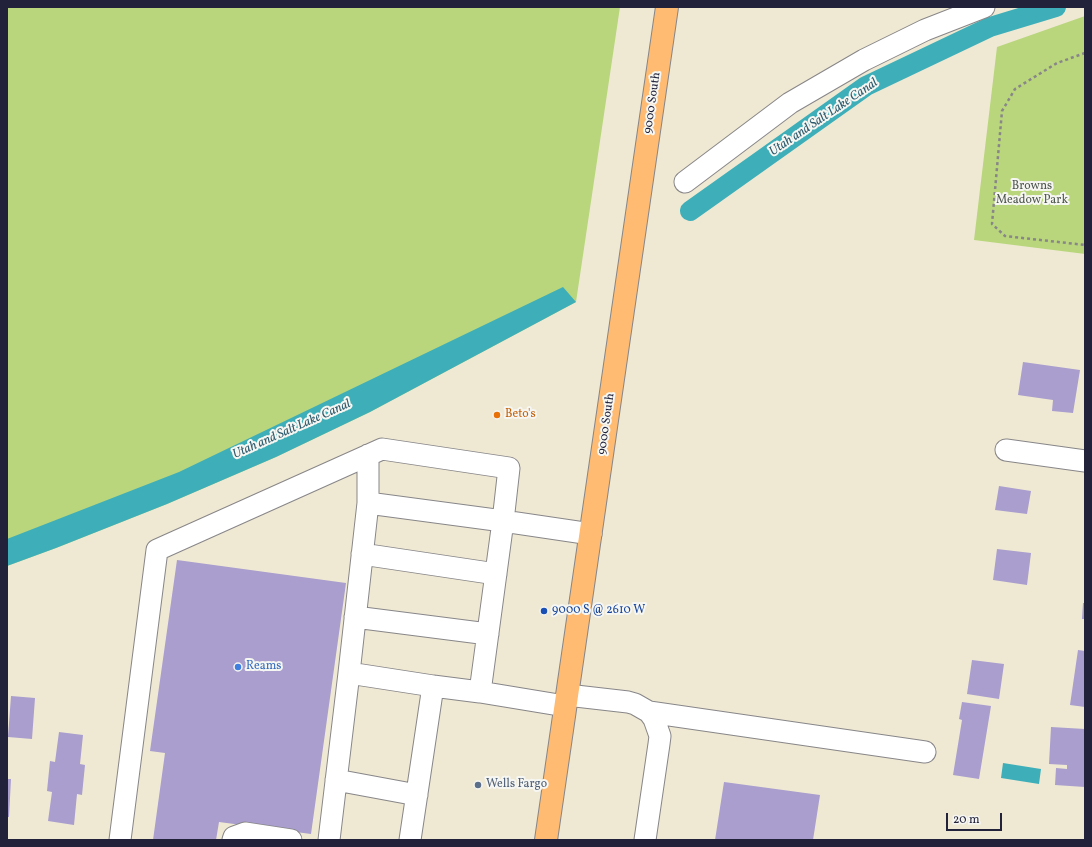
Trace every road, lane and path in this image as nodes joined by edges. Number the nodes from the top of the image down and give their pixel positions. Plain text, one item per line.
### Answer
1 (667, 7) edge
2 (984, 7) edge
3 (1085, 53) edge
4 (685, 182) dead end
5 (1085, 245) edge
6 (1006, 450) dead end
7 (368, 455) junction
8 (1085, 461) edge
9 (368, 503) junction
10 (504, 521) junction
11 (591, 534) junction
12 (362, 554) junction
13 (496, 574) junction
14 (355, 616) junction
15 (488, 634) junction
16 (349, 673) junction
17 (433, 686) junction
18 (480, 692) junction
19 (566, 700) junction
20 (649, 712) junction
21 (925, 752) dead end
22 (336, 780) junction
23 (417, 795) junction
24 (120, 840) edge
25 (233, 840) edge
26 (290, 840) edge
27 (329, 840) edge
28 (410, 840) edge
29 (546, 840) edge
30 (645, 840) edge

1 - 11 main road, 9000 South
2 - 4 street
3 - 5 path
6 - 8 street
7 - 9 street
7 - 10 street
7 - 24 street
9 - 10 street
9 - 12 street
10 - 11 street
10 - 13 street
11 - 19 main road, 9000 South
12 - 13 street
12 - 14 street
13 - 15 street
14 - 15 street
14 - 16 street
15 - 18 street
16 - 17 street
16 - 22 street
17 - 18 street
17 - 23 street
18 - 19 street
19 - 20 street
19 - 29 main road, 9000 South
20 - 21 street
20 - 30 street
22 - 23 street
22 - 27 street
23 - 28 street
25 - 26 street

